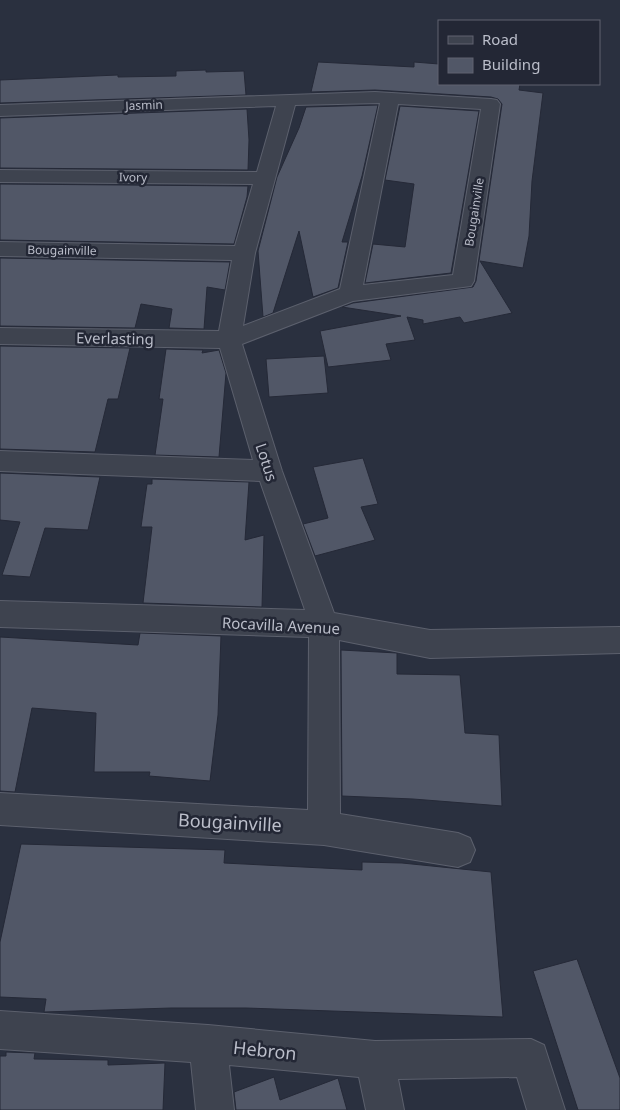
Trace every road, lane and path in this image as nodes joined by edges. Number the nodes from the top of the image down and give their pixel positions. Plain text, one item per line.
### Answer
1 (390, 98) junction
2 (287, 100) junction
3 (0, 110) edge
4 (0, 176) edge
5 (265, 178) junction
6 (0, 250) edge
7 (244, 253) junction
8 (350, 294) junction
9 (0, 336) edge
10 (229, 340) junction
11 (0, 461) edge
12 (269, 471) junction
13 (0, 614) edge
14 (324, 624) junction
15 (620, 640) edge
16 (0, 809) edge
17 (324, 828) junction
18 (458, 850) dead end
19 (0, 1030) edge
20 (208, 1044) junction
21 (375, 1060) junction
22 (216, 1110) edge
23 (385, 1110) edge
24 (546, 1110) edge

1 - 2 street, Bougainville
1 - 8 street
1 - 8 street, Bougainville
2 - 3 street, Jasmin
2 - 5 street, Lotus
4 - 5 street, Ivory
5 - 7 street, Lotus
6 - 7 street, Bougainville
7 - 10 street, Lotus
8 - 10 street, Bougainville
9 - 10 street, Everlasting
10 - 12 street, Lotus
11 - 12 street
12 - 14 street, Lotus
13 - 14 street, Rocavilla Avenue
14 - 15 street, Rocavilla Avenue
14 - 17 street, Lotus
16 - 17 street, Bougainville
17 - 18 street, Bougainville
19 - 20 street, Hebron
20 - 21 street, Hebron
20 - 22 street
21 - 23 street
21 - 24 street, Hebron

